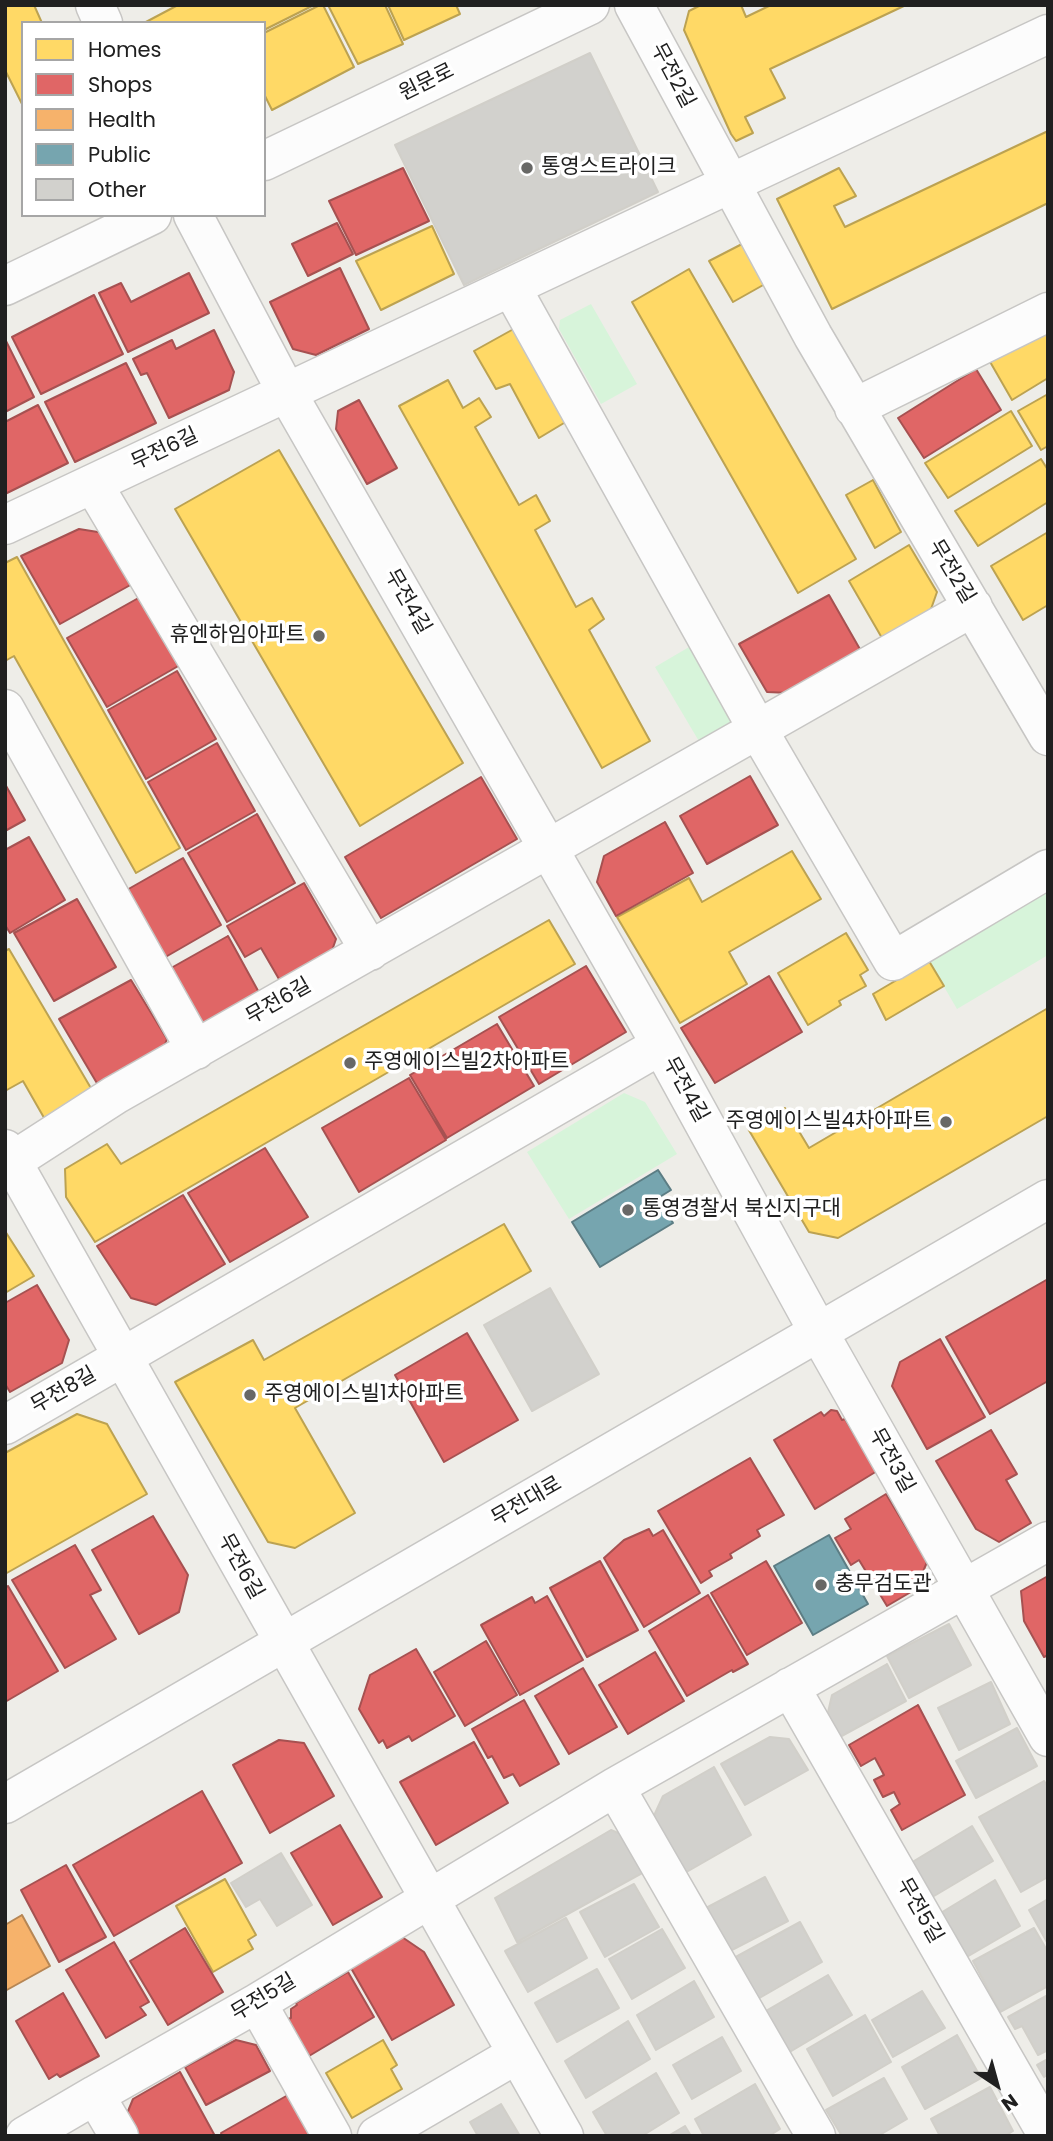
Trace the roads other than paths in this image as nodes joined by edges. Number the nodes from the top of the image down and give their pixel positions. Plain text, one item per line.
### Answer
1 (590, 5) edge
2 (634, 5) edge
3 (1048, 34) edge
4 (266, 161) edge
5 (729, 184) junction
6 (148, 217) edge
7 (194, 217) edge
8 (5, 286) edge
9 (511, 287) junction
10 (1048, 312) edge
11 (287, 393) junction
12 (854, 408) junction
13 (93, 484) junction
14 (5, 525) edge
15 (973, 607) junction
16 (5, 709) edge
17 (758, 730) junction
18 (1048, 736) edge
19 (549, 848) junction
20 (1048, 869) edge
21 (370, 951) junction
22 (661, 1045) junction
23 (196, 1050) junction
24 (8, 1159) edge
25 (1048, 1199) edge
26 (820, 1333) junction
27 (123, 1358) junction
28 (5, 1425) edge
29 (1048, 1541) edge
30 (963, 1589) junction
31 (283, 1642) junction
32 (790, 1686) junction
33 (1048, 1737) edge
34 (615, 1787) junction
35 (5, 1804) edge
36 (431, 1898) junction
37 (257, 2003) junction
38 (517, 2054) junction
39 (95, 2095) junction
40 (25, 2136) edge
41 (119, 2136) edge
42 (332, 2136) edge
43 (377, 2136) edge
44 (564, 2136) edge
45 (816, 2136) edge
46 (1048, 2136) edge

1 - 4 street, 원문로
2 - 5 street, 무전2길
3 - 5 street
5 - 9 street
5 - 12 street, 무전2길
6 - 8 street
7 - 11 street, 무전4길
9 - 11 street
9 - 17 street
10 - 12 street
11 - 13 street, 무전6길
11 - 19 street, 무전4길
12 - 15 street, 무전2길
13 - 14 street, 무전6길
13 - 21 street
15 - 17 street
15 - 18 street, 무전2길
16 - 23 street
17 - 19 street
17 - 20 street
19 - 21 street, 무전6길
19 - 22 street, 무전4길
21 - 23 street, 무전6길
22 - 26 street, 무전4길
22 - 27 street, 무전8길
23 - 24 street, 무전6길
24 - 27 street, 무전6길
25 - 26 street, 무전대로
26 - 30 street, 무전3길
26 - 31 street, 무전대로
27 - 28 street, 무전8길
27 - 31 street, 무전6길
29 - 30 street
30 - 32 street, 무전5길
30 - 33 street, 무전3길
31 - 35 street, 무전대로
31 - 36 street
32 - 34 street, 무전5길
32 - 46 street, 무전5길
34 - 36 street, 무전5길
34 - 45 street
36 - 37 street, 무전5길
36 - 38 street
37 - 39 street, 무전5길
37 - 42 street
38 - 43 street
38 - 44 street
39 - 40 street, 무전5길
39 - 41 street

